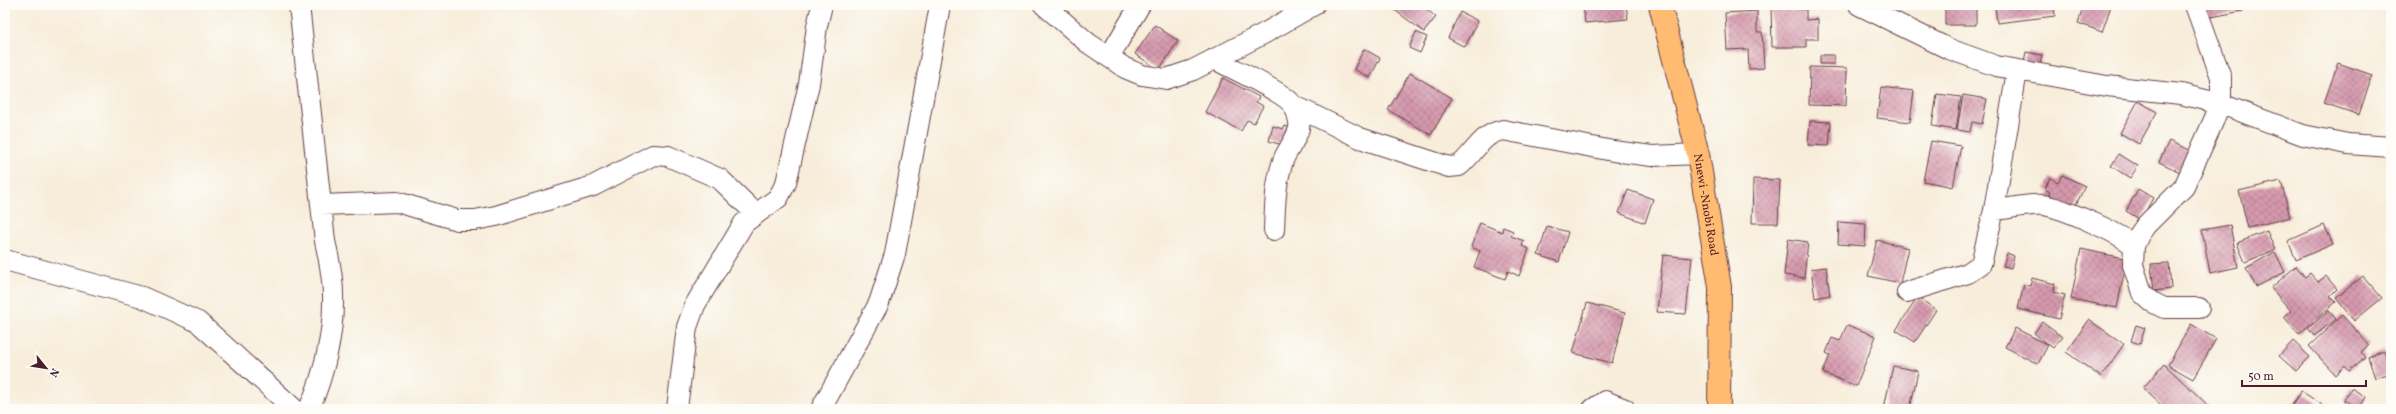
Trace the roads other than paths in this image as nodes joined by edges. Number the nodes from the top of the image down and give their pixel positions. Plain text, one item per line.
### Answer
1 (299, 5) edge
2 (822, 5) edge
3 (940, 5) edge
4 (1044, 5) edge
5 (1140, 5) edge
6 (1314, 5) edge
7 (1660, 5) edge
8 (1859, 5) edge
9 (2195, 5) edge
10 (1109, 57) junction
11 (1214, 59) junction
12 (2017, 71) junction
13 (2221, 104) junction
14 (1293, 105) junction
15 (2391, 147) edge
16 (1698, 154) junction
17 (322, 205) junction
18 (1994, 210) junction
19 (755, 213) junction
20 (1274, 230) dead end
21 (2134, 246) junction
22 (5, 260) edge
23 (1907, 292) dead end
24 (2199, 308) dead end
25 (294, 409) edge
26 (309, 409) edge
27 (677, 409) edge
28 (821, 409) edge
29 (1594, 409) edge
30 (1625, 409) edge
31 (1719, 409) edge

1 - 17 street
2 - 19 street
3 - 28 street
4 - 10 street
5 - 10 street
6 - 11 street
7 - 16 main road, Nnewi -Nnobi Road
8 - 12 street
9 - 13 street
10 - 11 street
11 - 14 street
12 - 13 street
12 - 18 street
13 - 15 street
13 - 21 street
14 - 16 street
14 - 20 street
16 - 31 main road, Nnewi -Nnobi Road
17 - 19 street
17 - 26 street
18 - 21 street
18 - 23 street
19 - 27 street
21 - 24 street
22 - 25 street
29 - 30 street

